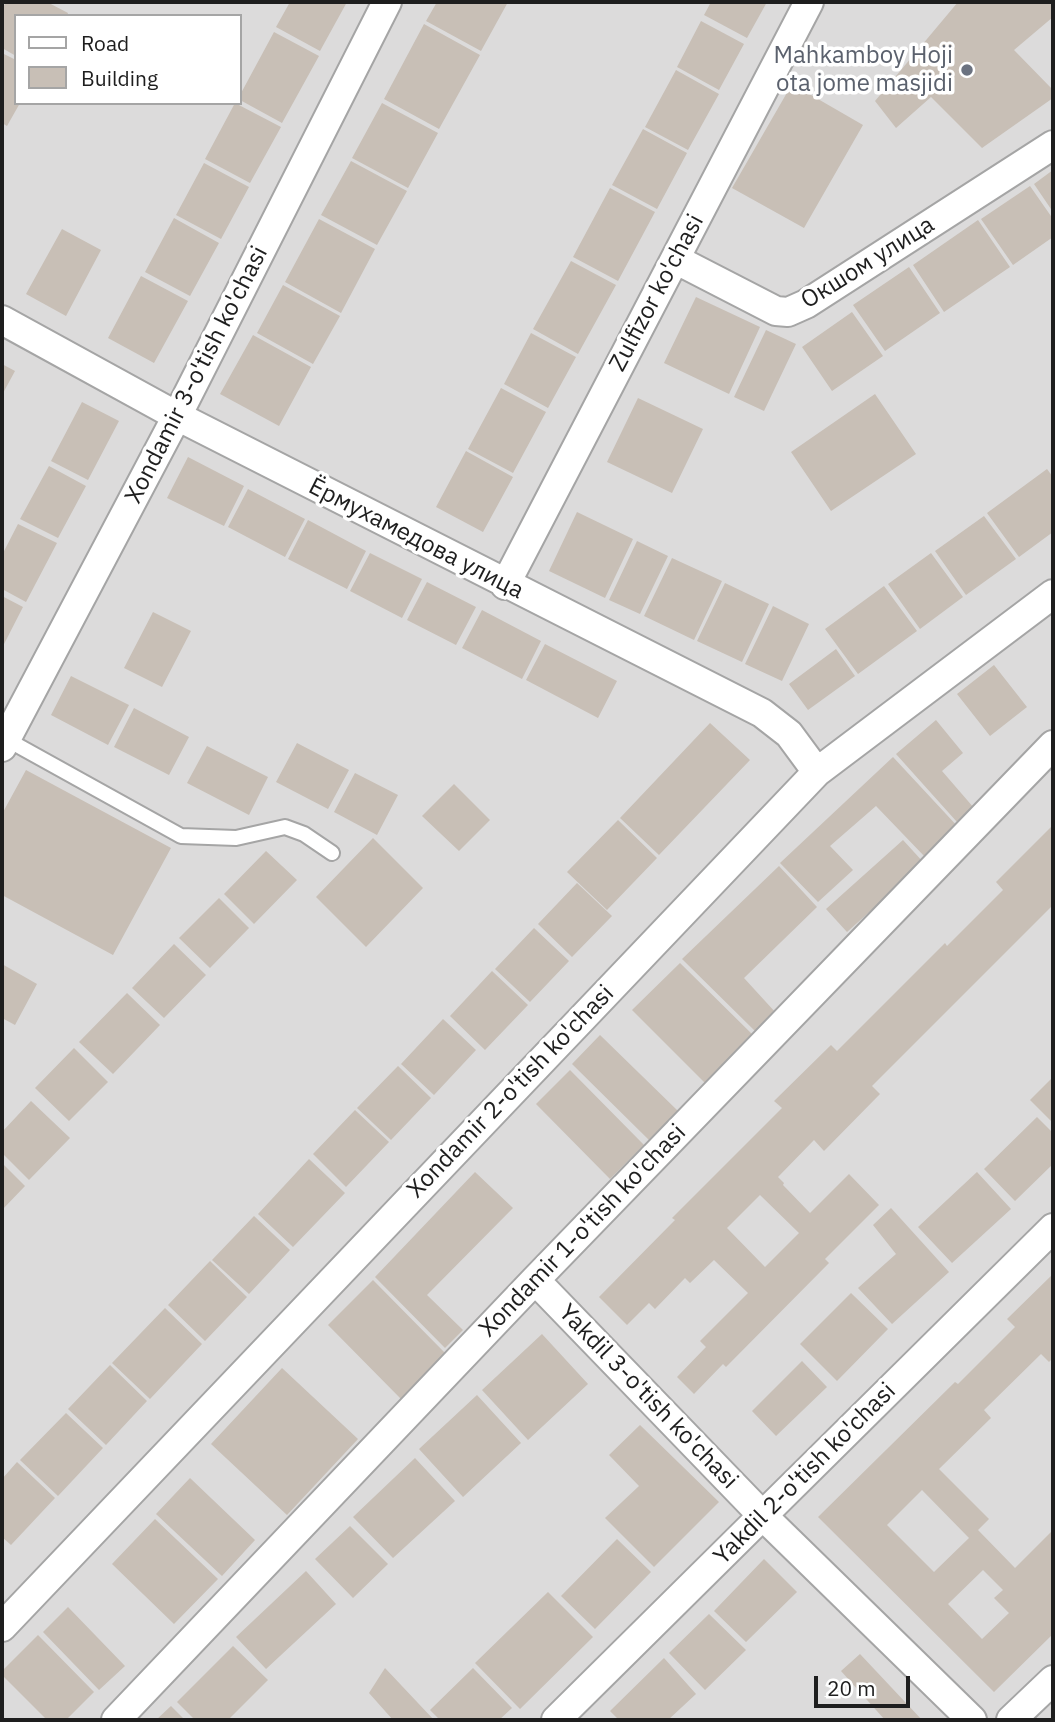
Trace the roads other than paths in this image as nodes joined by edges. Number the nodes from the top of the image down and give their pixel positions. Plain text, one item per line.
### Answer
1 (387, 2) edge
2 (809, 2) edge
3 (1053, 145) edge
4 (675, 259) junction
5 (2, 320) edge
6 (177, 416) junction
7 (505, 584) junction
8 (1053, 594) edge
9 (4, 743) edge
10 (1053, 745) edge
11 (817, 772) junction
12 (332, 853) dead end
13 (1053, 1228) edge
14 (535, 1280) junction
15 (763, 1516) junction
16 (2, 1627) edge
17 (1053, 1680) edge
18 (116, 1720) edge
19 (556, 1720) edge
20 (972, 1720) edge
21 (1011, 1720) edge

1 - 6 street, Xondamir 3-o'tish ko'chasi
2 - 4 street, Zulfizor ko'chasi
3 - 4 street, Окшом улица
4 - 7 street, Zulfizor ko'chasi
5 - 6 street, Ёрмухамедова улица
6 - 7 street, Ёрмухамедова улица
6 - 9 street, Xondamir 3-o'tish ko'chasi
7 - 11 street, Ёрмухамедова улица
8 - 11 street, Xondamir 2-o'tish ko'chasi
9 - 12 lane
10 - 14 street, Xondamir 1-o'tish ko'chasi
11 - 16 street, Xondamir 2-o'tish ko'chasi
13 - 15 street, Yakdil 2-o'tish ko'chasi
14 - 15 street, Yakdil 3-o'tish ko'chasi
14 - 18 street, Xondamir 1-o'tish ko'chasi
15 - 19 street, Yakdil 2-o'tish ko'chasi
15 - 20 street, Yakdil 3-o'tish ko'chasi
17 - 21 street

